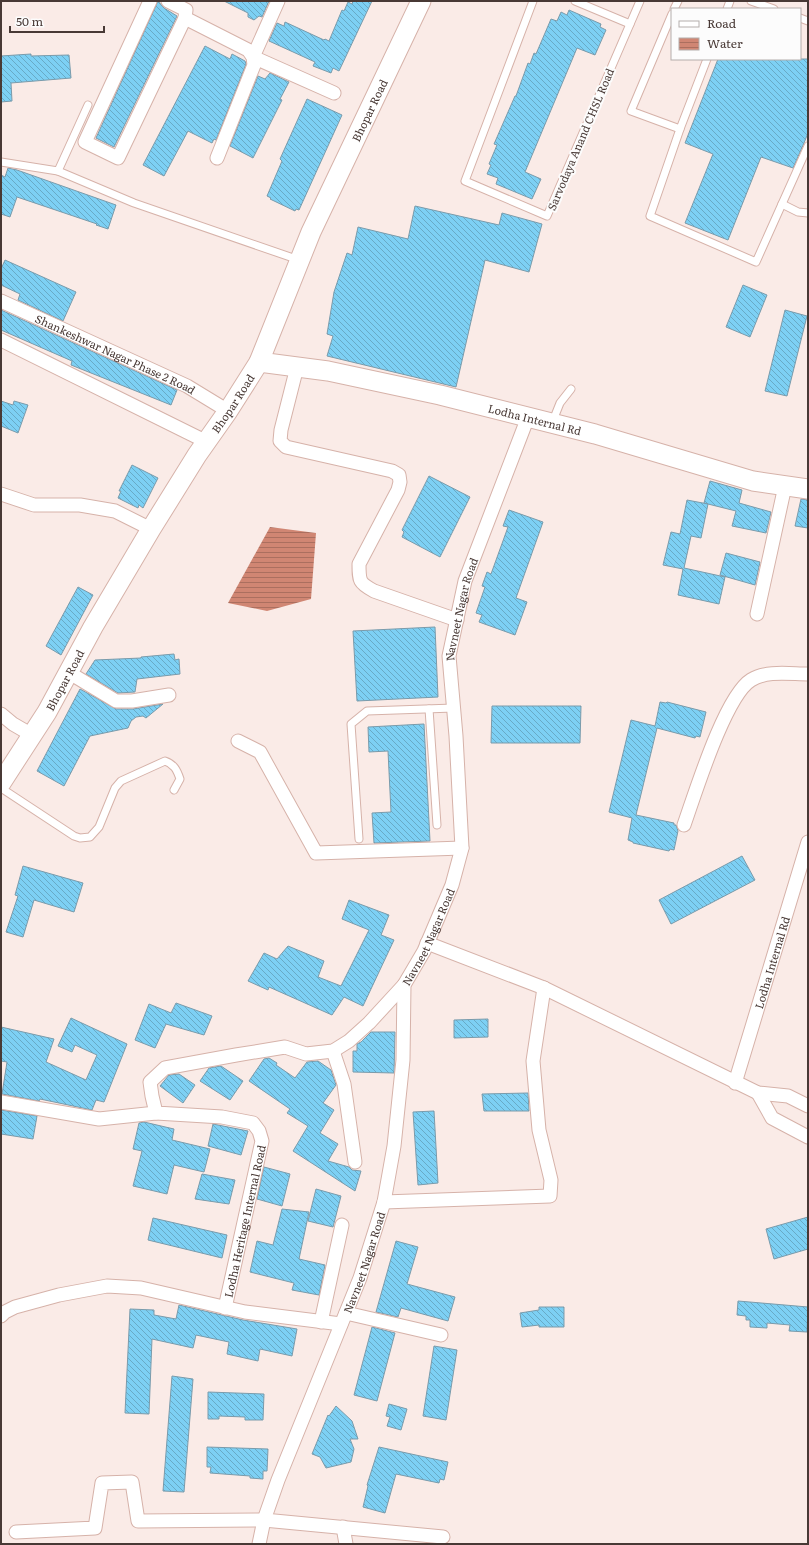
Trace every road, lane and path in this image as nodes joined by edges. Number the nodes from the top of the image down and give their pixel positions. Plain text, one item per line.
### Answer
1 (150, 1) edge
2 (168, 1) edge
3 (278, 1) edge
4 (421, 1) edge
5 (533, 1) edge
6 (575, 1) edge
7 (640, 1) edge
8 (751, 1) edge
9 (771, 8) edge
10 (671, 16) edge
11 (185, 18) junction
12 (630, 24) junction
13 (253, 57) junction
14 (707, 60) edge
15 (334, 93) dead end
16 (88, 105) dead end
17 (680, 129) junction
18 (808, 146) edge
19 (217, 158) dead end
20 (1, 162) edge
21 (58, 171) junction
22 (782, 204) junction
23 (808, 213) edge
24 (299, 260) junction
25 (1, 301) edge
26 (1, 340) edge
27 (259, 362) junction
28 (297, 367) junction
29 (571, 389) dead end
30 (228, 411) junction
31 (528, 417) junction
32 (552, 423) junction
33 (207, 442) junction
34 (785, 486) junction
35 (808, 489) edge
36 (1, 494) edge
37 (151, 529) junction
38 (757, 614) dead end
39 (457, 620) junction
40 (68, 672) junction
41 (808, 674) edge
42 (169, 695) dead end
43 (454, 708) junction
44 (429, 709) junction
45 (1, 714) edge
46 (32, 735) junction
47 (238, 740) dead end
48 (1, 783) edge
49 (1, 788) edge
50 (174, 790) dead end
51 (437, 825) dead end
52 (684, 825) dead end
53 (359, 839) dead end
54 (808, 842) edge
55 (462, 848) junction
56 (427, 943) junction
57 (404, 985) junction
58 (544, 988) junction
59 (333, 1051) junction
60 (735, 1083) junction
61 (758, 1093) junction
62 (1, 1102) edge
63 (808, 1106) edge
64 (156, 1113) junction
65 (808, 1137) edge
66 (355, 1162) dead end
67 (384, 1202) junction
68 (342, 1225) dead end
69 (225, 1308) junction
70 (1, 1316) edge
71 (343, 1318) junction
72 (321, 1322) junction
73 (441, 1335) dead end
74 (264, 1520) junction
75 (343, 1527) junction
76 (16, 1532) dead end
77 (443, 1537) dead end
78 (259, 1544) edge
79 (346, 1544) edge

1 - 11 street
2 - 11 street
3 - 13 street
4 - 24 street, Bhopar Road
5 - 12 lane, Sarvodaya Anand CHSL Road
6 - 12 lane
7 - 12 lane, Sarvodaya Anand CHSL Road
8 - 9 lane
10 - 17 lane
11 - 13 street
13 - 15 street
13 - 19 street
14 - 17 lane
16 - 21 lane
17 - 22 lane
18 - 22 lane
20 - 21 lane
21 - 24 lane
22 - 23 lane
24 - 27 street, Bhopar Road
25 - 30 street, Shankeshwar Nagar Phase 2 Road
26 - 33 street
27 - 28 street, Lodha Internal Rd
27 - 30 street, Bhopar Road
28 - 31 street, Lodha Internal Rd
28 - 39 street
29 - 32 lane
30 - 33 street, Bhopar Road
31 - 32 street, Lodha Internal Rd
31 - 39 street, Navneet Nagar Road
32 - 34 street, Lodha Internal Rd
33 - 37 street, Bhopar Road
34 - 35 street, Lodha Internal Rd
34 - 38 street
36 - 37 street
37 - 40 street, Bhopar Road
39 - 43 street, Navneet Nagar Road
40 - 42 street
40 - 46 street, Bhopar Road
41 - 52 street
43 - 44 lane
43 - 55 street, Navneet Nagar Road
44 - 51 lane
44 - 53 lane
45 - 46 street
46 - 48 street, Bhopar Road
47 - 55 street
49 - 50 lane
54 - 60 street, Lodha Internal Rd
55 - 56 street, Navneet Nagar Road
56 - 57 street, Navneet Nagar Road
56 - 58 street
57 - 59 street
57 - 67 street, Navneet Nagar Road
58 - 60 street
58 - 67 street
59 - 64 street
59 - 66 street
60 - 61 street
61 - 63 street
61 - 65 street
62 - 64 street, Lodha Heritage Internal Road
64 - 69 street, Lodha Heritage Internal Road
67 - 71 street, Navneet Nagar Road
68 - 72 street
69 - 70 street, Lodha Heritage Internal Road
69 - 72 street, Lodha Heritage Internal Road
71 - 72 street, Lodha Heritage Internal Road
71 - 73 street, Lodha Heritage Internal Road
71 - 74 street, Navneet Nagar Road
74 - 75 street
74 - 76 street
74 - 78 street, Navneet Nagar Road
75 - 77 street
75 - 79 street

